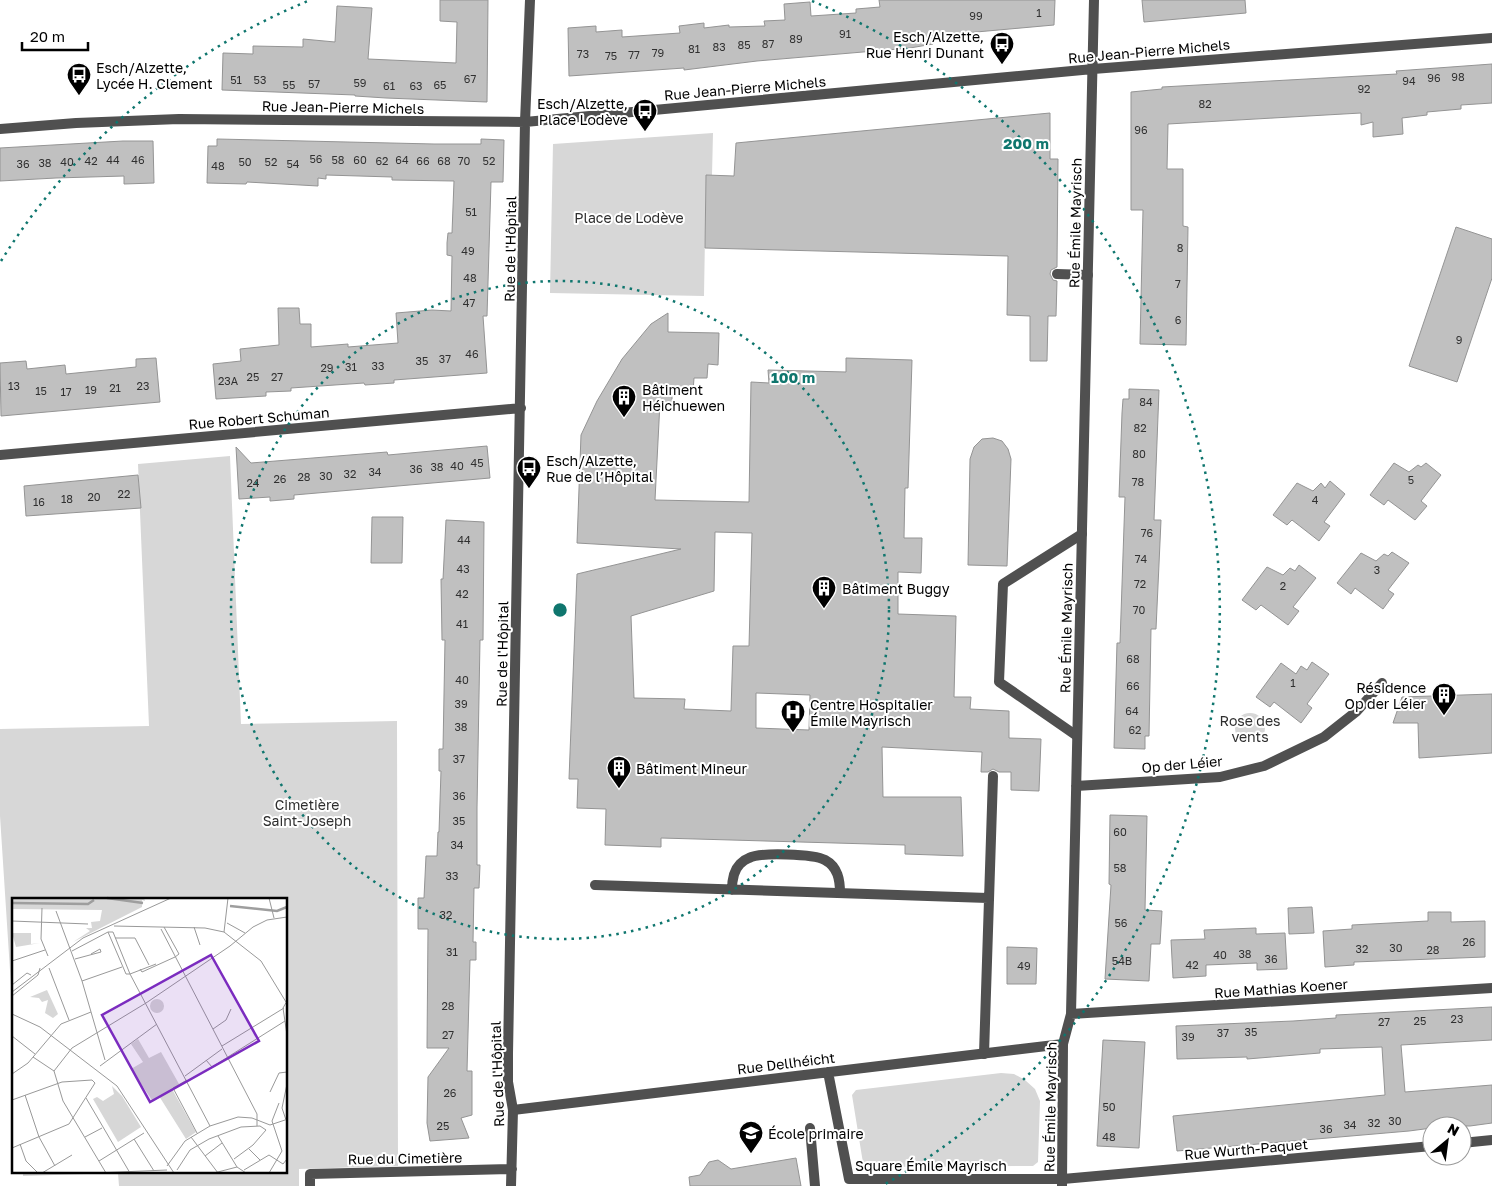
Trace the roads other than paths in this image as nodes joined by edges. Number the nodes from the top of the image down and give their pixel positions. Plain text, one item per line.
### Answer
1 (530, 0) edge
2 (1094, 0) edge
3 (1492, 38) edge
4 (1093, 69) junction
5 (525, 122) junction
6 (0, 129) edge
7 (1057, 274) dead end
8 (1088, 275) junction
9 (521, 408) junction
10 (0, 455) edge
11 (1082, 534) junction
12 (1382, 683) dead end
13 (1077, 736) junction
14 (993, 776) dead end
15 (1076, 786) junction
16 (595, 885) dead end
17 (732, 890) junction
18 (840, 893) junction
19 (988, 898) junction
20 (1492, 988) edge
21 (1071, 1014) junction
22 (1063, 1044) junction
23 (984, 1054) junction
24 (828, 1072) junction
25 (513, 1110) junction
26 (810, 1128) dead end
27 (1492, 1140) edge
28 (1472, 1142) edge
29 (1422, 1147) edge
30 (512, 1170) junction
31 (1062, 1182) edge
32 (310, 1186) edge
33 (511, 1186) edge
34 (815, 1186) edge

1 - 5 street, Rue de l'Hôpital
2 - 4 street, Rue Émile Mayrisch
3 - 4 street, Rue Jean-Pierre Michels
4 - 5 street, Rue Jean-Pierre Michels
4 - 8 street, Rue Émile Mayrisch
5 - 6 street, Rue Jean-Pierre Michels
5 - 9 street, Rue de l'Hôpital
7 - 8 street
8 - 11 street, Rue Émile Mayrisch
9 - 10 street, Rue Robert Schuman
9 - 25 street, Rue de l'Hôpital
11 - 13 street, Rue Émile Mayrisch
11 - 13 street
12 - 15 street, Op der Léier
13 - 15 street, Rue Émile Mayrisch
14 - 19 street
15 - 21 street, Rue Émile Mayrisch
16 - 17 street
17 - 18 street
17 - 18 street
18 - 19 street
19 - 23 street
20 - 21 street, Rue Mathias Koener
21 - 22 street, Rue Émile Mayrisch
22 - 23 street, Rue Dellhéicht
22 - 31 street, Rue Émile Mayrisch
23 - 24 street, Rue Dellhéicht
24 - 25 street, Rue Dellhéicht
24 - 31 street, Square Émile Mayrisch
25 - 30 street, Rue de l'Hôpital
26 - 34 street
27 - 28 street
29 - 31 street, Rue Wurth-Paquet
30 - 32 street, Rue du Cimetière
30 - 33 street, Rue de l'Hôpital

